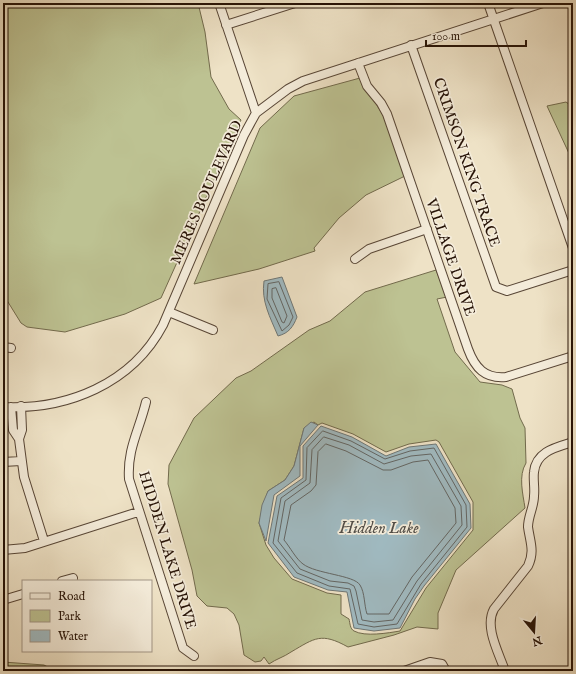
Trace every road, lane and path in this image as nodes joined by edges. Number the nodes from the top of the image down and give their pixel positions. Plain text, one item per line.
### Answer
1 (218, 3) edge
2 (295, 3) edge
3 (488, 3) edge
4 (542, 3) edge
5 (493, 19) junction
6 (226, 26) junction
7 (411, 45) junction
8 (358, 63) junction
9 (256, 113) junction
10 (426, 229) junction
11 (573, 248) edge
12 (355, 259) dead end
13 (573, 270) edge
14 (168, 312) junction
15 (213, 330) dead end
16 (573, 356) edge
17 (146, 402) dead end
18 (21, 406) junction
19 (7, 407) edge
20 (19, 439) junction
21 (573, 442) edge
22 (21, 461) junction
23 (3, 462) edge
24 (138, 512) junction
25 (44, 542) junction
26 (3, 550) edge
27 (73, 578) dead end
28 (66, 580) edge
29 (22, 594) edge
30 (3, 600) edge
31 (194, 656) dead end
32 (445, 669) edge
33 (404, 671) edge
34 (505, 671) edge

1 - 6 street
2 - 6 street
3 - 5 street
4 - 5 street, MERES BOULEVARD
5 - 7 street, MERES BOULEVARD
5 - 11 street
6 - 9 street
7 - 8 street, MERES BOULEVARD
7 - 13 street, CRIMSON KING TRACE
8 - 9 street, MERES BOULEVARD
8 - 10 street, VILLAGE DRIVE
9 - 14 street, MERES BOULEVARD
10 - 12 street
10 - 16 street, VILLAGE DRIVE
14 - 15 street
14 - 18 street, MERES BOULEVARD
17 - 24 street, HIDDEN LAKE DRIVE
18 - 19 street, MERES BOULEVARD
18 - 20 street
19 - 20 street
20 - 22 street
21 - 34 street
22 - 23 street
22 - 25 street
24 - 25 street
24 - 31 street, HIDDEN LAKE DRIVE
25 - 26 street
27 - 28 street
29 - 30 street
32 - 33 street

